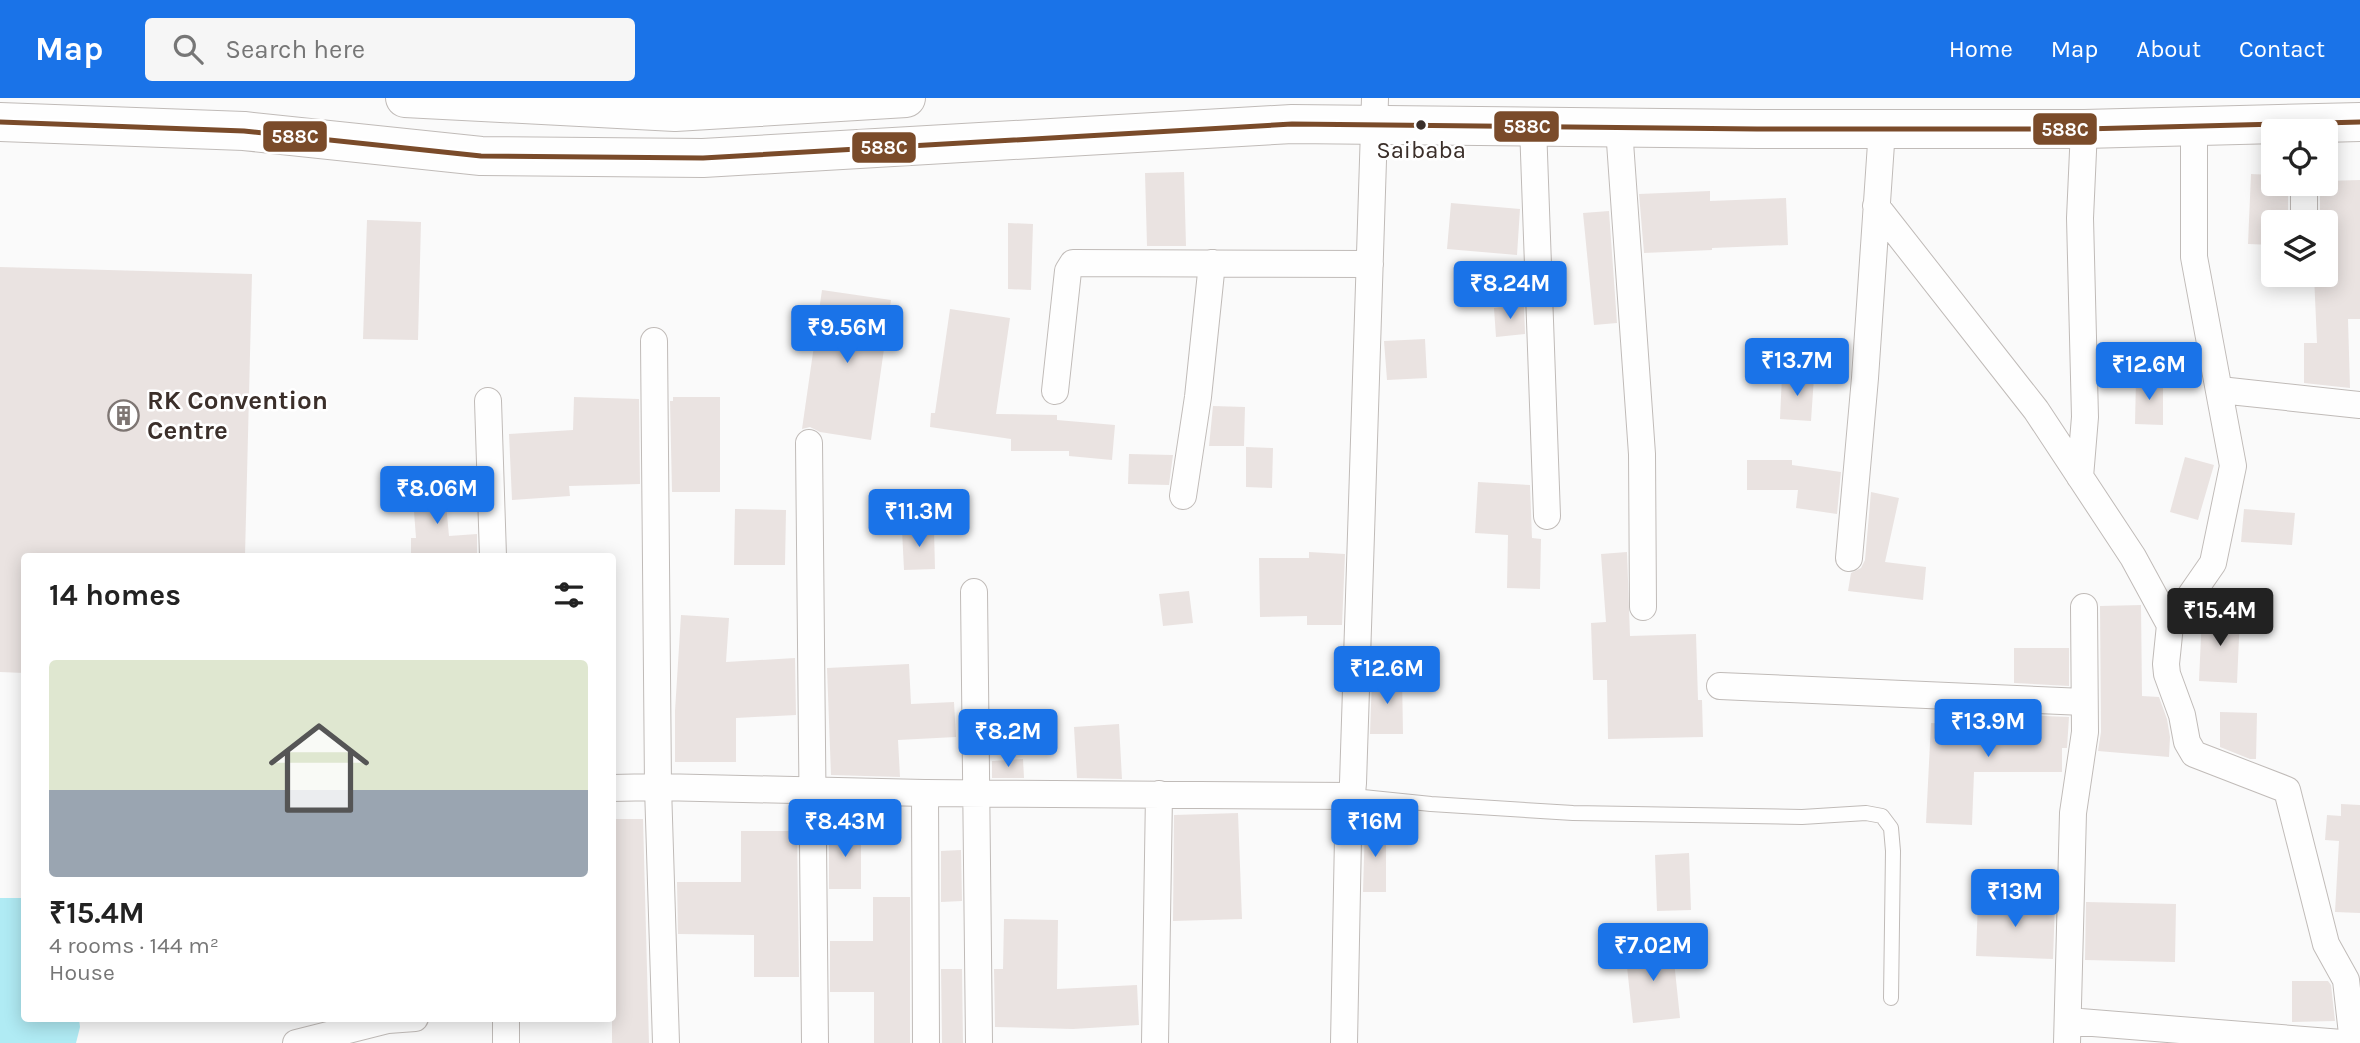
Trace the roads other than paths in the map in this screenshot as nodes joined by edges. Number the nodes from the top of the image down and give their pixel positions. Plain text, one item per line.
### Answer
1 (405, 98) edge
2 (906, 98) edge
3 (454, 100) edge
4 (737, 103) edge
5 (661, 104) edge
6 (1291, 111) edge
7 (1375, 111) edge
8 (0, 122) edge
9 (2360, 122) edge
10 (2338, 124) edge
11 (1533, 126) junction
12 (1619, 128) junction
13 (2194, 128) junction
14 (2261, 128) edge
15 (1881, 129) junction
16 (2084, 129) junction
17 (1877, 206) junction
18 (1212, 263) junction
19 (1370, 264) junction
20 (654, 341) dead end
21 (2220, 390) junction
22 (1055, 391) dead end
23 (488, 401) dead end
24 (2360, 405) edge
25 (809, 443) dead end
26 (2080, 477) junction
27 (1183, 496) dead end
28 (1547, 516) dead end
29 (494, 553) edge
30 (1849, 558) dead end
31 (974, 592) dead end
32 (1643, 607) dead end
33 (2084, 607) dead end
34 (2171, 625) junction
35 (1720, 685) dead end
36 (2084, 702) junction
37 (658, 787) junction
38 (616, 788) edge
39 (812, 790) junction
40 (925, 793) junction
41 (976, 793) junction
42 (1159, 794) junction
43 (1353, 796) junction
44 (1891, 998) dead end
45 (380, 1022) edge
46 (506, 1022) edge
47 (2067, 1032) edge
48 (296, 1043) edge
49 (506, 1043) edge
50 (666, 1043) edge
51 (815, 1043) edge
52 (926, 1043) edge
53 (979, 1043) edge
54 (1154, 1043) edge
55 (1344, 1043) edge
56 (2343, 1043) edge
57 (2353, 1043) edge

1 - 3 main road
2 - 4 main road
3 - 5 main road
4 - 5 main road
6 - 7 main road
6 - 8 main road
7 - 11 main road
7 - 19 street
9 - 10 main road
11 - 12 main road
11 - 28 street
12 - 15 main road
12 - 32 street
13 - 14 main road
13 - 16 main road
13 - 21 street
15 - 16 main road
15 - 17 street
16 - 26 street
17 - 26 street
17 - 30 street
18 - 19 street
18 - 22 street
18 - 27 street
19 - 43 street
20 - 37 street
21 - 24 street
21 - 34 street
23 - 29 street
25 - 39 street
26 - 34 street
31 - 41 street
33 - 36 street
34 - 57 street
35 - 36 street
36 - 47 street
37 - 38 street
37 - 39 street
37 - 50 street
39 - 40 street
39 - 51 street
40 - 41 street
40 - 52 street
41 - 42 street
41 - 53 street
42 - 43 street
42 - 54 street
43 - 44 lane
43 - 55 street
45 - 48 street
46 - 49 street
47 - 56 street

